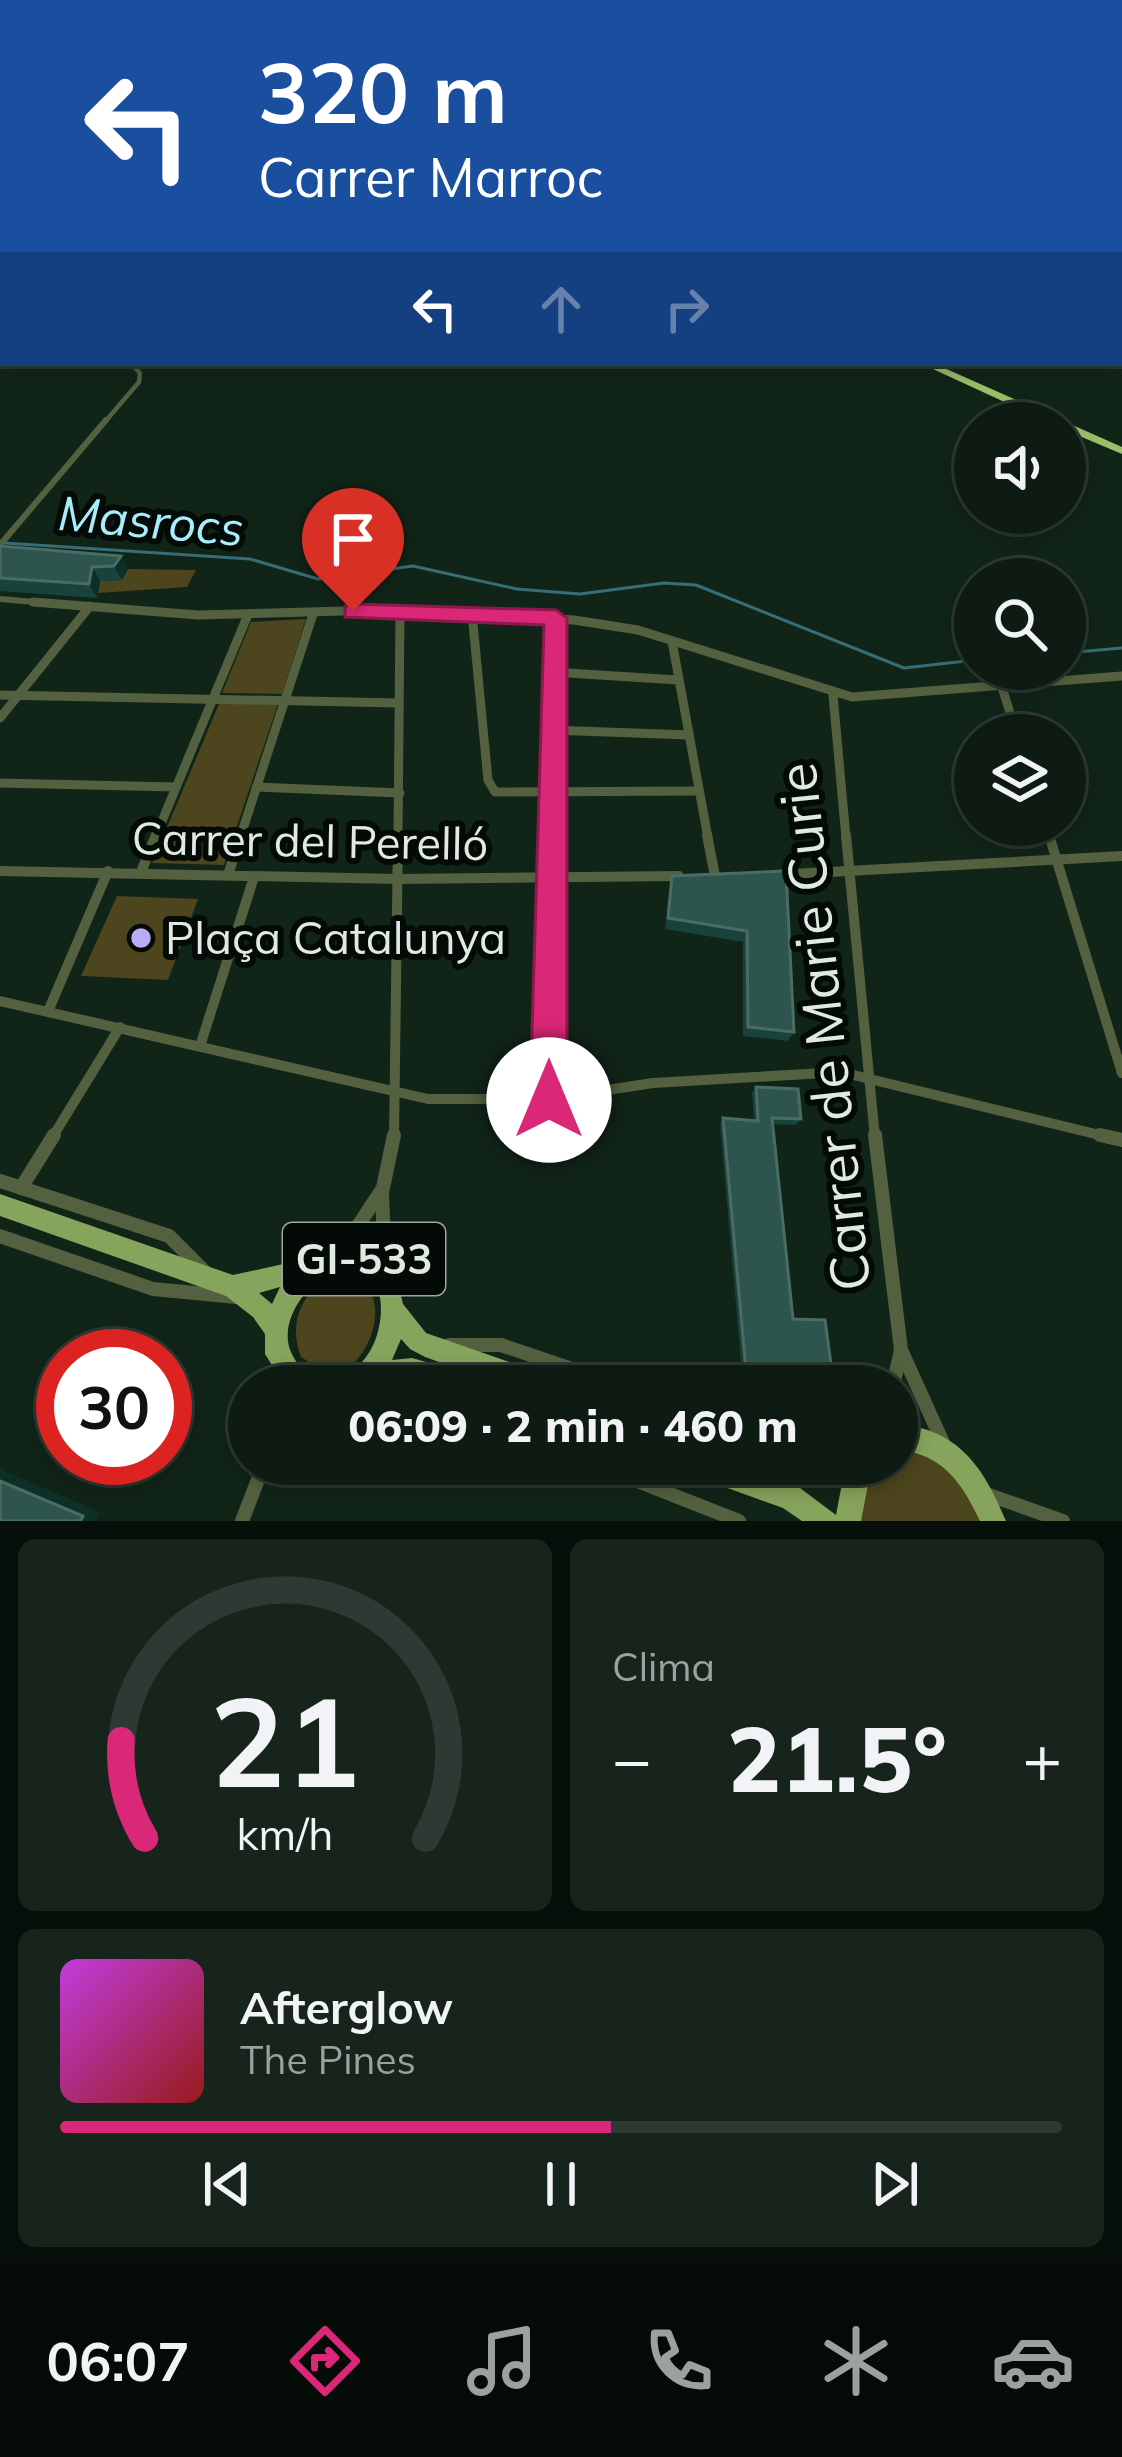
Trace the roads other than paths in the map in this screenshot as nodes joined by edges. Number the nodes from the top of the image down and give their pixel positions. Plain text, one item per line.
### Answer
1 (133, 366) edge
2 (932, 366) edge
3 (944, 366) edge
4 (1122, 448) edge
5 (0, 545) edge
6 (5, 599) edge
7 (90, 606) junction
8 (400, 610) junction
9 (0, 611) edge
10 (472, 613) junction
11 (313, 614) junction
12 (247, 616) junction
13 (556, 618) junction
14 (672, 641) junction
15 (552, 672) junction
16 (1122, 676) edge
17 (1086, 678) edge
18 (678, 680) junction
19 (954, 687) edge
20 (15, 694) junction
21 (0, 695) edge
22 (832, 695) junction
23 (214, 697) junction
24 (288, 697) junction
25 (400, 703) junction
26 (0, 718) edge
27 (550, 730) junction
28 (689, 735) junction
29 (0, 783) edge
30 (176, 787) junction
31 (256, 787) junction
32 (699, 791) junction
33 (400, 793) junction
34 (549, 793) junction
35 (1052, 846) edge
36 (1122, 856) edge
37 (1057, 861) junction
38 (0, 871) edge
39 (108, 871) junction
40 (141, 872) junction
41 (850, 872) junction
42 (228, 875) junction
43 (760, 875) edge
44 (715, 876) junction
45 (737, 876) edge
46 (254, 877) junction
47 (550, 877) junction
48 (398, 879) junction
49 (0, 1001) edge
50 (49, 1009) junction
51 (120, 1027) junction
52 (201, 1043) junction
53 (1122, 1073) edge
54 (868, 1076) junction
55 (396, 1093) junction
56 (549, 1100) junction
57 (1122, 1140) edge
58 (0, 1181) edge
59 (21, 1188) junction
60 (383, 1188) junction
61 (0, 1205) edge
62 (0, 1236) edge
63 (338, 1256) junction
64 (311, 1268) junction
65 (388, 1284) junction
66 (230, 1288) junction
67 (393, 1311) junction
68 (278, 1332) junction
69 (428, 1346) junction
70 (901, 1350) junction
71 (281, 1359) junction
72 (280, 1365) edge
73 (285, 1365) edge
74 (372, 1365) edge
75 (483, 1365) edge
76 (560, 1365) edge
77 (897, 1365) edge
78 (918, 1440) edge
79 (949, 1454) junction
80 (256, 1485) edge
81 (648, 1485) edge
82 (756, 1485) edge
83 (855, 1485) edge
84 (990, 1510) edge
85 (242, 1521) edge
86 (740, 1521) edge
87 (825, 1521) edge
88 (848, 1521) edge
89 (1063, 1521) edge

1 - 5 street
2 - 4 highway
3 - 4 highway
6 - 7 street
6 - 9 street
7 - 12 street
7 - 20 street
8 - 10 street
8 - 11 street
8 - 25 street
10 - 13 street
10 - 34 street
11 - 12 street
11 - 24 street
12 - 23 street
13 - 14 street
13 - 15 street
14 - 18 street
14 - 22 street
15 - 18 street
15 - 27 street
16 - 17 street
18 - 28 street
19 - 22 street
20 - 21 street
20 - 23 street
20 - 26 street
22 - 41 street, Carrer de Marie Curie
23 - 24 street
23 - 30 street
24 - 25 street
24 - 31 street
25 - 33 street
27 - 28 street
27 - 34 street
28 - 32 street
29 - 30 street
30 - 40 street
31 - 33 street
31 - 42 street
32 - 34 street
32 - 44 street
33 - 48 street
34 - 47 street
35 - 37 street
36 - 37 street
37 - 41 street
37 - 53 street
38 - 39 street, Carrer del Perelló
39 - 40 street, Carrer del Perelló
39 - 50 street
40 - 42 street, Carrer del Perelló
41 - 43 street
41 - 54 street, Carrer de Marie Curie
42 - 46 street, Carrer del Perelló
44 - 45 street, Carrer del Perelló
44 - 47 street, Carrer del Perelló
46 - 48 street, Carrer del Perelló
46 - 52 street
47 - 48 street, Carrer del Perelló
47 - 56 street
48 - 55 street
49 - 50 street
50 - 51 street
51 - 52 street
51 - 59 street
52 - 55 street
54 - 56 street
54 - 57 street
54 - 70 street, Carrer de Marie Curie
55 - 56 street
55 - 60 street
58 - 59 street
59 - 66 street
60 - 63 street
60 - 65 street
61 - 66 main road, GI-533
62 - 66 street
63 - 64 main road, GI-533
63 - 65 main road, GI-533
64 - 66 main road, GI-533
64 - 68 main road, GI-533
65 - 67 main road, GI-533
66 - 68 main road, GI-533
67 - 69 main road, GI-533
67 - 74 main road, GI-533
68 - 71 main road, GI-533
69 - 75 main road, GI-533
69 - 76 street
70 - 77 street, Carrer de Marie Curie
70 - 79 street, Carrer de Marie Curie
71 - 72 street
71 - 73 main road, GI-533
78 - 79 main road
79 - 84 main road
80 - 85 street
81 - 86 street
82 - 87 main road
83 - 88 main road
84 - 89 street

